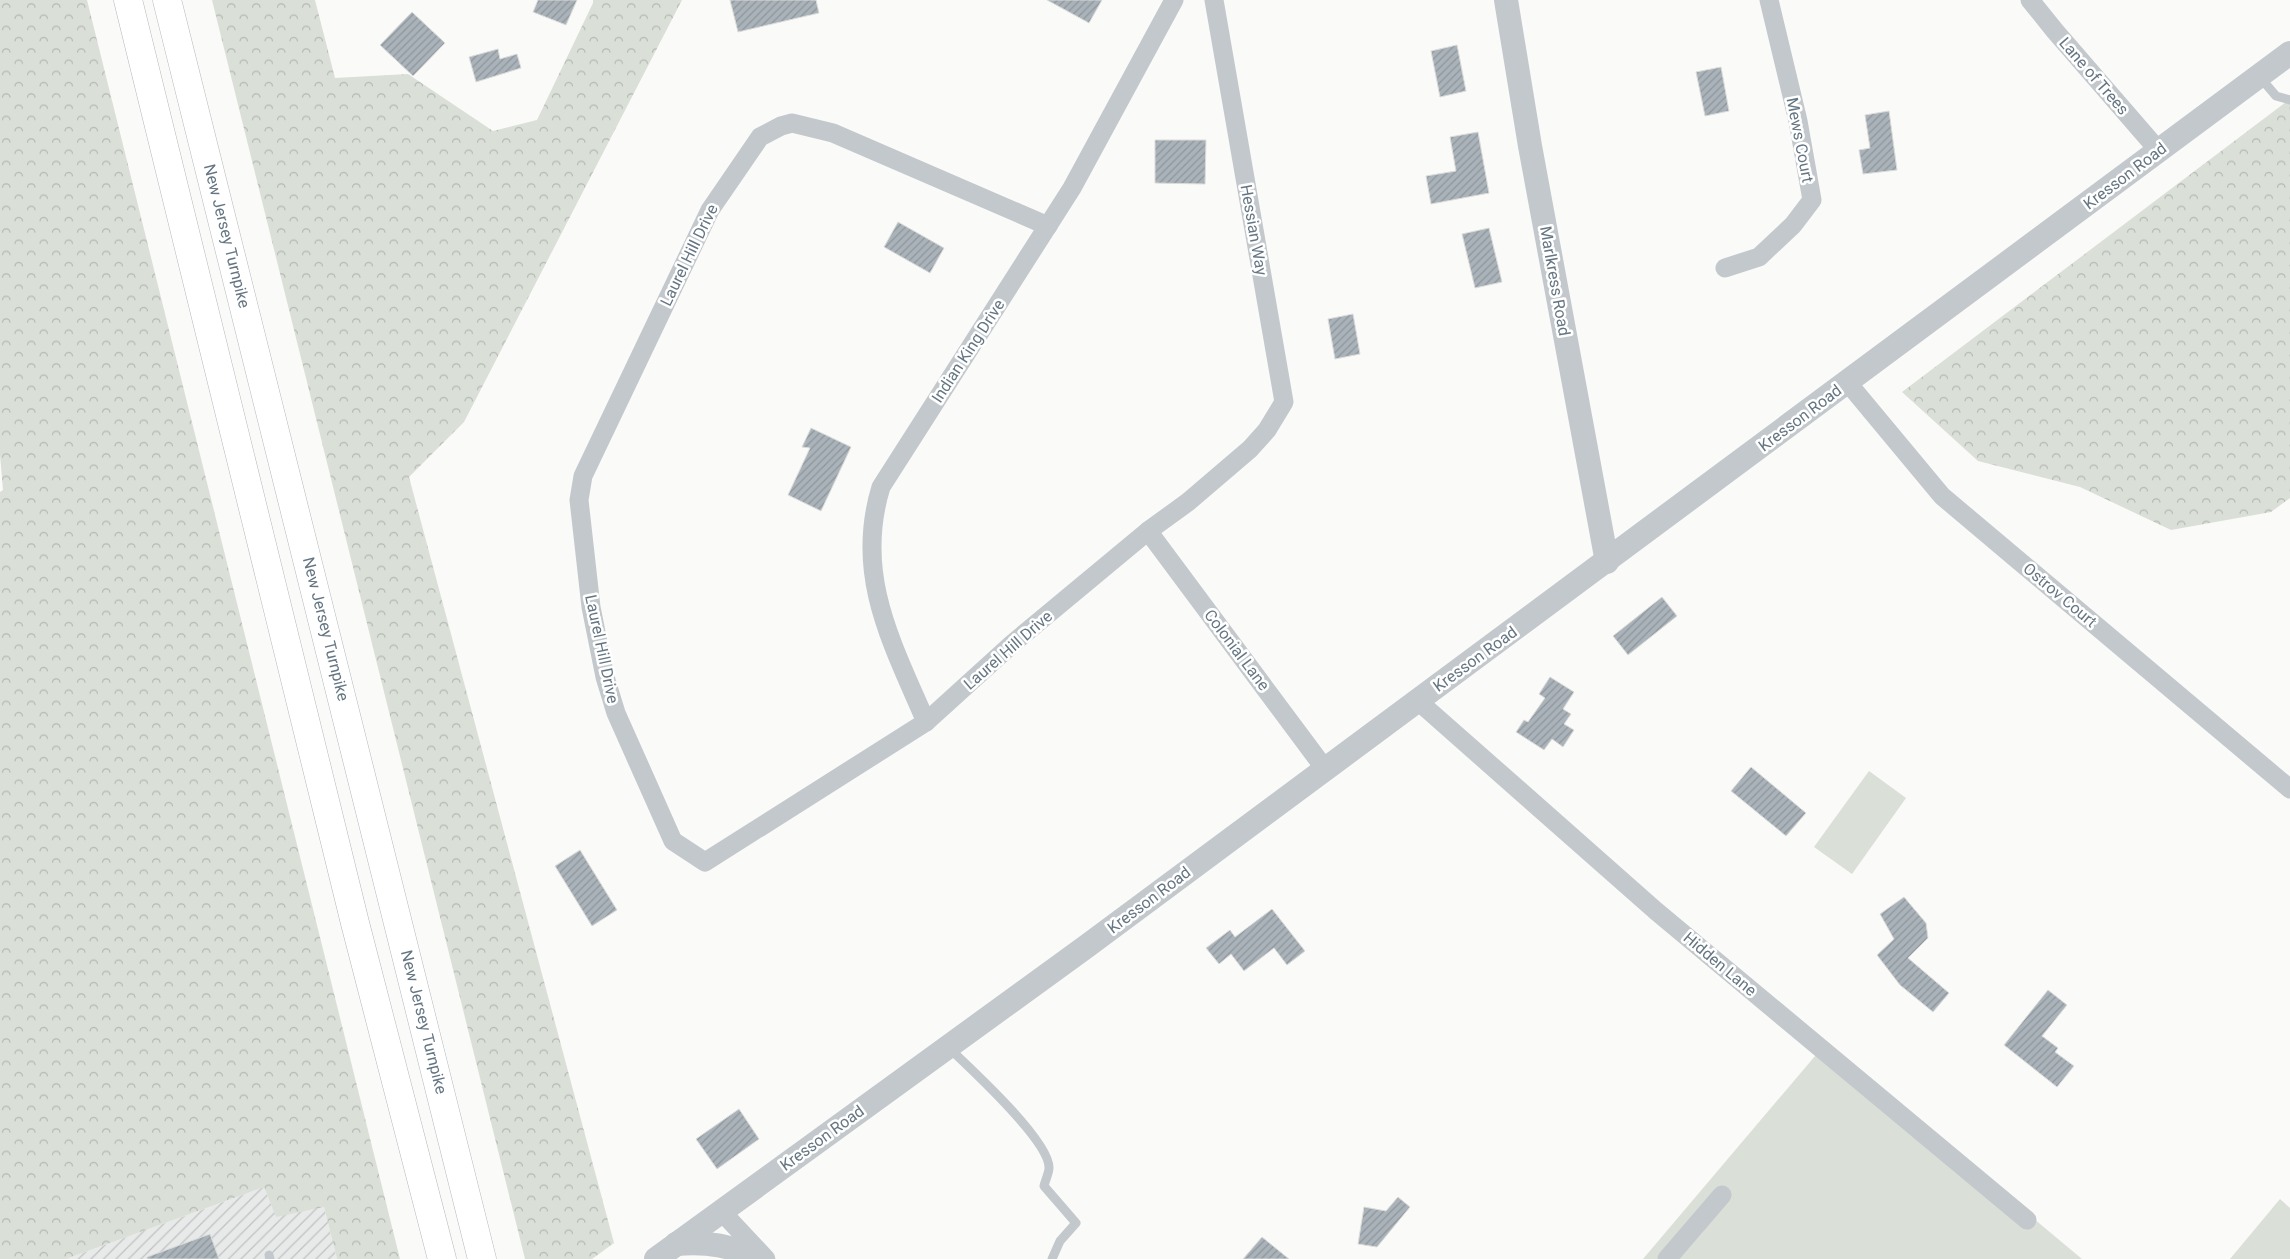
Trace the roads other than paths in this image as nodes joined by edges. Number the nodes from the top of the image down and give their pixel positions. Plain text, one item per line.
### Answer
1 (128, 0) edge
2 (167, 0) edge
3 (1174, 0) edge
4 (1214, 0) edge
5 (1506, 0) edge
6 (1769, 0) edge
7 (2030, 0) edge
8 (2290, 53) edge
9 (2259, 76) junction
10 (2290, 100) edge
11 (2160, 151) junction
12 (1048, 226) junction
13 (1725, 268) dead end
14 (1848, 383) junction
15 (1250, 449) joint
16 (1148, 531) junction
17 (1607, 562) junction
18 (1418, 701) junction
19 (926, 722) junction
20 (1326, 769) junction
21 (2290, 789) edge
22 (949, 1048) junction
23 (1722, 1195) dead end
24 (722, 1212) junction
25 (2027, 1220) dead end
26 (676, 1244) junction
27 (442, 1259) edge
28 (482, 1259) edge
29 (656, 1259) edge
30 (760, 1259) edge
31 (766, 1259) edge
32 (1052, 1259) edge
33 (1667, 1259) edge

1 - 27 highway
2 - 28 highway, New Jersey Turnpike
3 - 12 street, Indian King Drive
4 - 15 street, Hessian Way
5 - 17 street, Marlkress Road
6 - 13 street, Mews Court
7 - 11 street, Lane of Trees
8 - 9 street, Kresson Road
9 - 10 lane
9 - 11 street, Kresson Road
11 - 14 street, Kresson Road
12 - 19 street, Indian King Drive
12 - 19 street, Laurel Hill Drive
14 - 17 street, Kresson Road
14 - 21 street, Ostrov Court
15 - 16 street, Laurel Hill Drive
16 - 19 street, Laurel Hill Drive
16 - 20 street, Colonial Lane
17 - 18 street, Kresson Road
18 - 20 street, Kresson Road
18 - 25 street, Hidden Lane
20 - 22 street, Kresson Road
22 - 24 street, Kresson Road
22 - 32 lane
23 - 33 street
24 - 26 street, Kresson Road
24 - 31 street
26 - 29 street, Kresson Road
26 - 30 street

